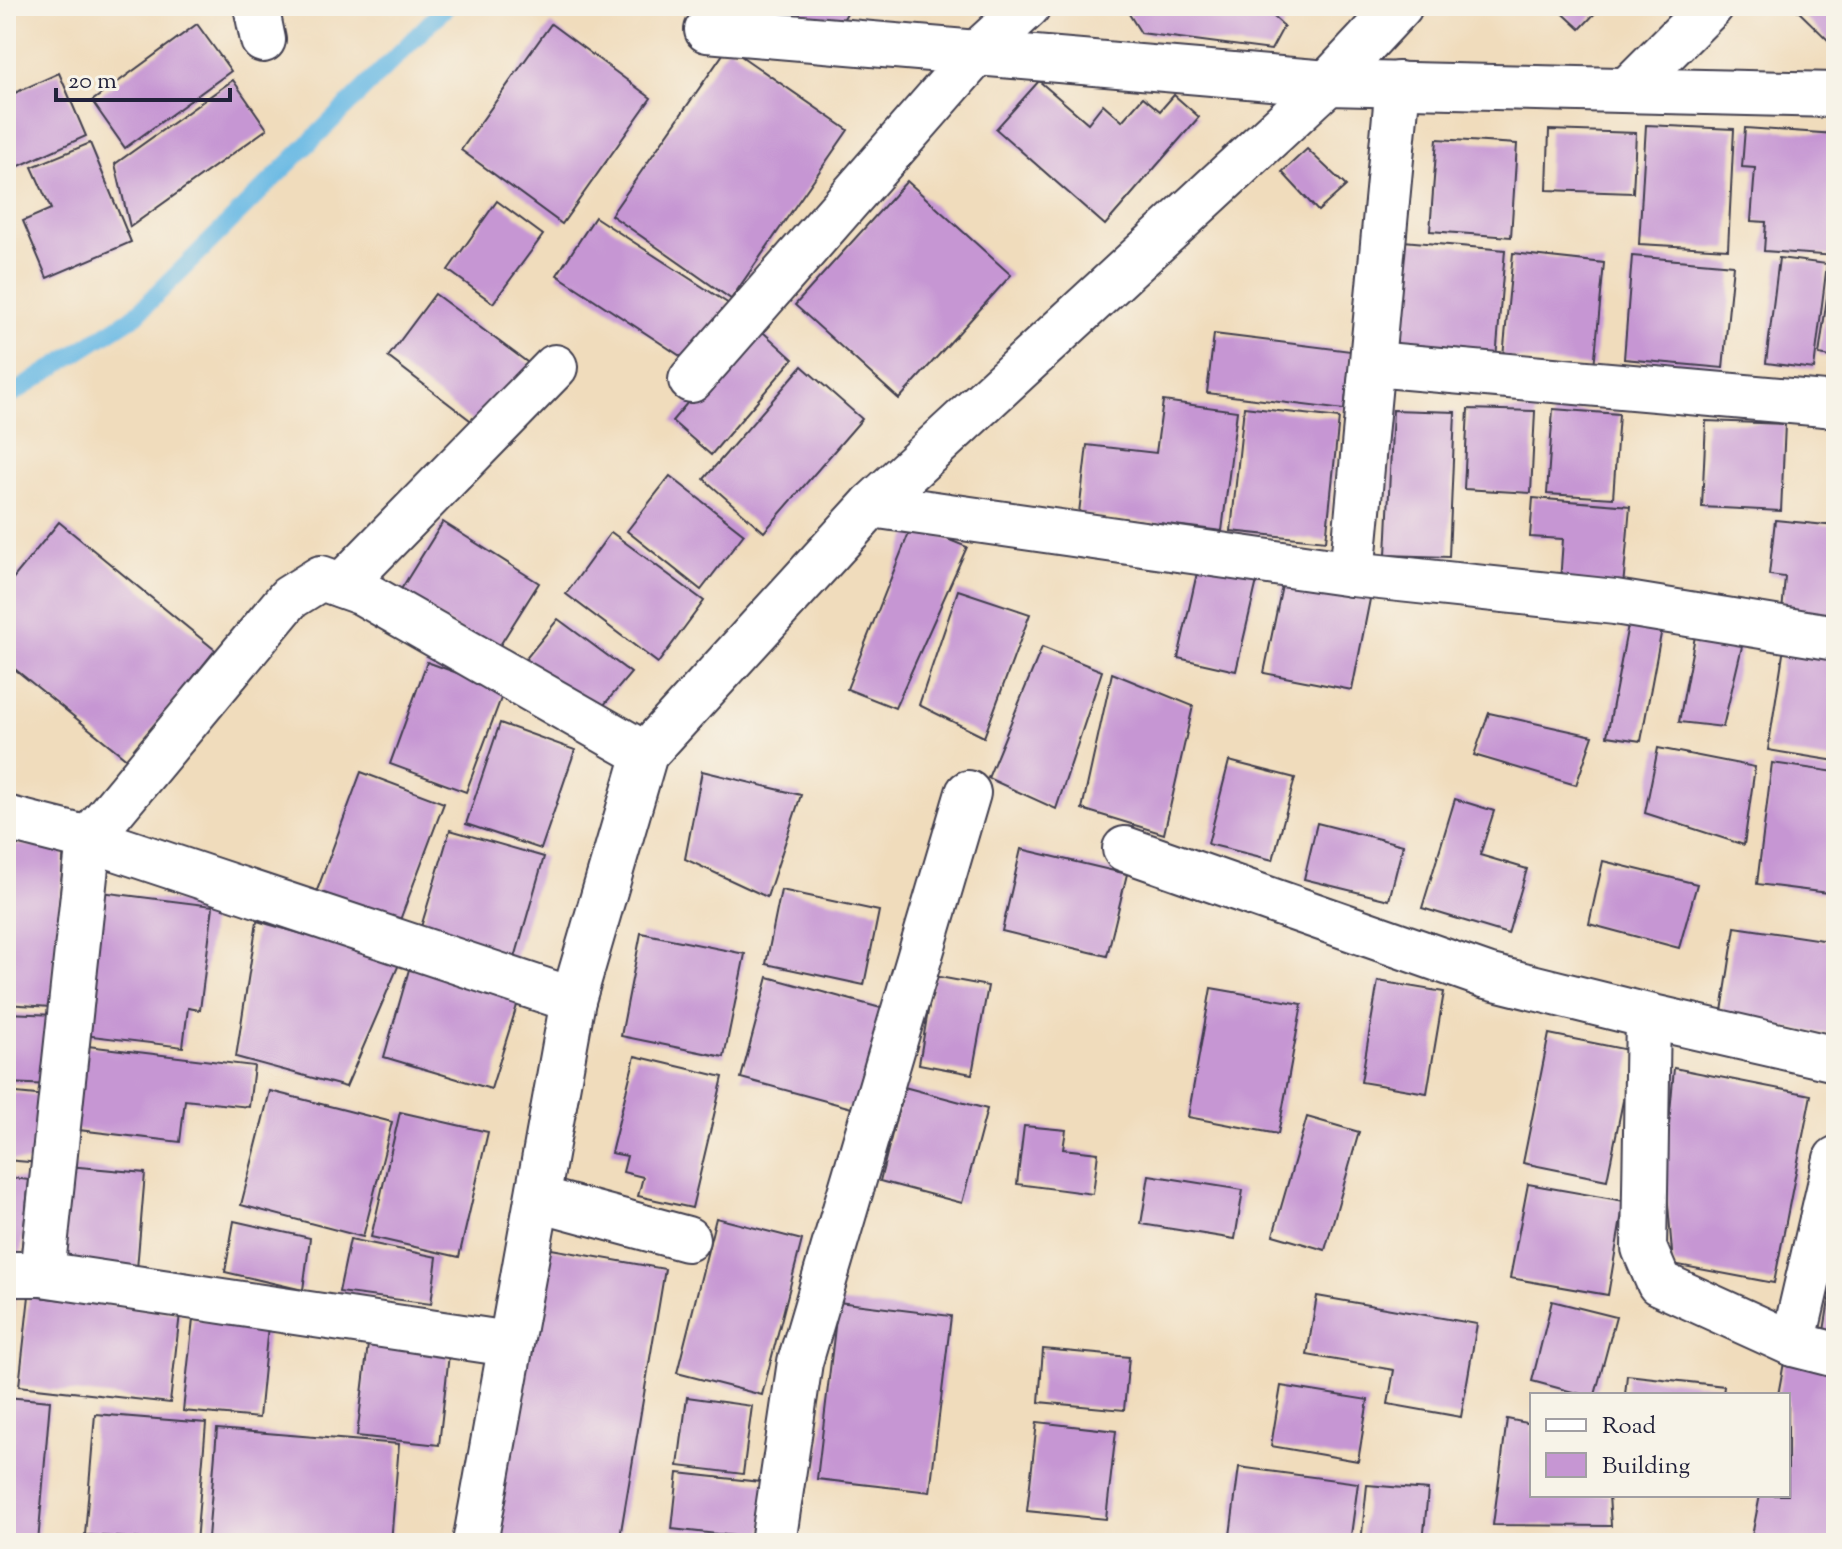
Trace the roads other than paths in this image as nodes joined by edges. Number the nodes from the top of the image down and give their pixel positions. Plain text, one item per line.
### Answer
1 (1028, 6) edge
2 (1400, 6) edge
3 (1711, 6) edge
4 (707, 30) dead end
5 (977, 53) junction
6 (1328, 83) junction
7 (1398, 84) junction
8 (1627, 90) junction
9 (1836, 95) edge
10 (1373, 364) junction
11 (555, 367) dead end
12 (691, 380) dead end
13 (1836, 405) edge
14 (872, 505) junction
15 (1352, 574) junction
16 (342, 585) junction
17 (1836, 638) edge
18 (645, 754) junction
19 (968, 793) dead end
20 (6, 818) edge
21 (89, 839) junction
22 (1125, 849) dead end
23 (573, 1000) junction
24 (1648, 1016) junction
25 (1836, 1059) edge
26 (1836, 1159) edge
27 (539, 1199) junction
28 (687, 1239) dead end
29 (24, 1274) edge
30 (509, 1344) junction
31 (1793, 1344) junction
32 (1836, 1355) edge
33 (475, 1543) edge
34 (773, 1543) edge

1 - 5 street
2 - 6 street
3 - 8 street
4 - 5 street
5 - 6 street
5 - 12 street
6 - 7 street
6 - 14 street
7 - 8 street
7 - 10 street
8 - 9 street
10 - 13 street
10 - 15 street
11 - 16 street
14 - 15 street
14 - 18 street
15 - 17 street
16 - 18 street
16 - 21 street
18 - 23 street
19 - 34 street
20 - 21 street
21 - 23 street
21 - 29 street
22 - 24 street
23 - 27 street
24 - 25 street
24 - 31 street
26 - 31 street
27 - 28 street
27 - 30 street
29 - 30 street
30 - 33 street
31 - 32 street

